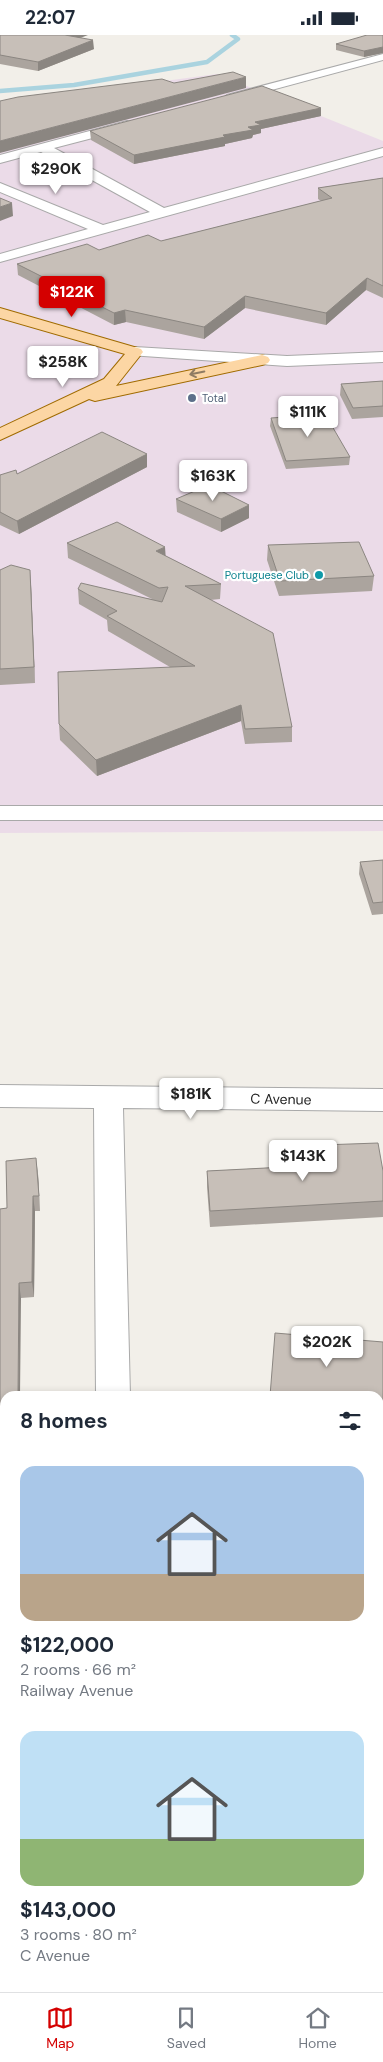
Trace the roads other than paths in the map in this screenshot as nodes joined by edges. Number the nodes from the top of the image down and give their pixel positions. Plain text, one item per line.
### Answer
1 (383, 57) edge
2 (219, 100) edge
3 (135, 123) edge
4 (42, 147) junction
5 (383, 152) edge
6 (0, 159) edge
7 (0, 187) edge
8 (162, 213) junction
9 (102, 230) junction
10 (0, 258) edge
11 (0, 313) edge
12 (135, 352) junction
13 (383, 357) edge
14 (262, 359) junction
15 (72, 402) junction
16 (0, 435) edge
17 (0, 813) edge
18 (383, 813) edge
19 (0, 1096) edge
20 (108, 1097) junction
21 (383, 1100) edge
22 (113, 1391) edge

1 - 2 street
3 - 4 street
4 - 6 street
4 - 8 street
5 - 8 street
7 - 9 street
8 - 9 street
9 - 10 street
11 - 12 main road
12 - 14 street
12 - 15 main road
13 - 14 street
14 -> 15 main road
15 - 16 main road
17 - 18 street
19 - 20 street, C Avenue
20 - 21 street, C Avenue
20 - 22 street

